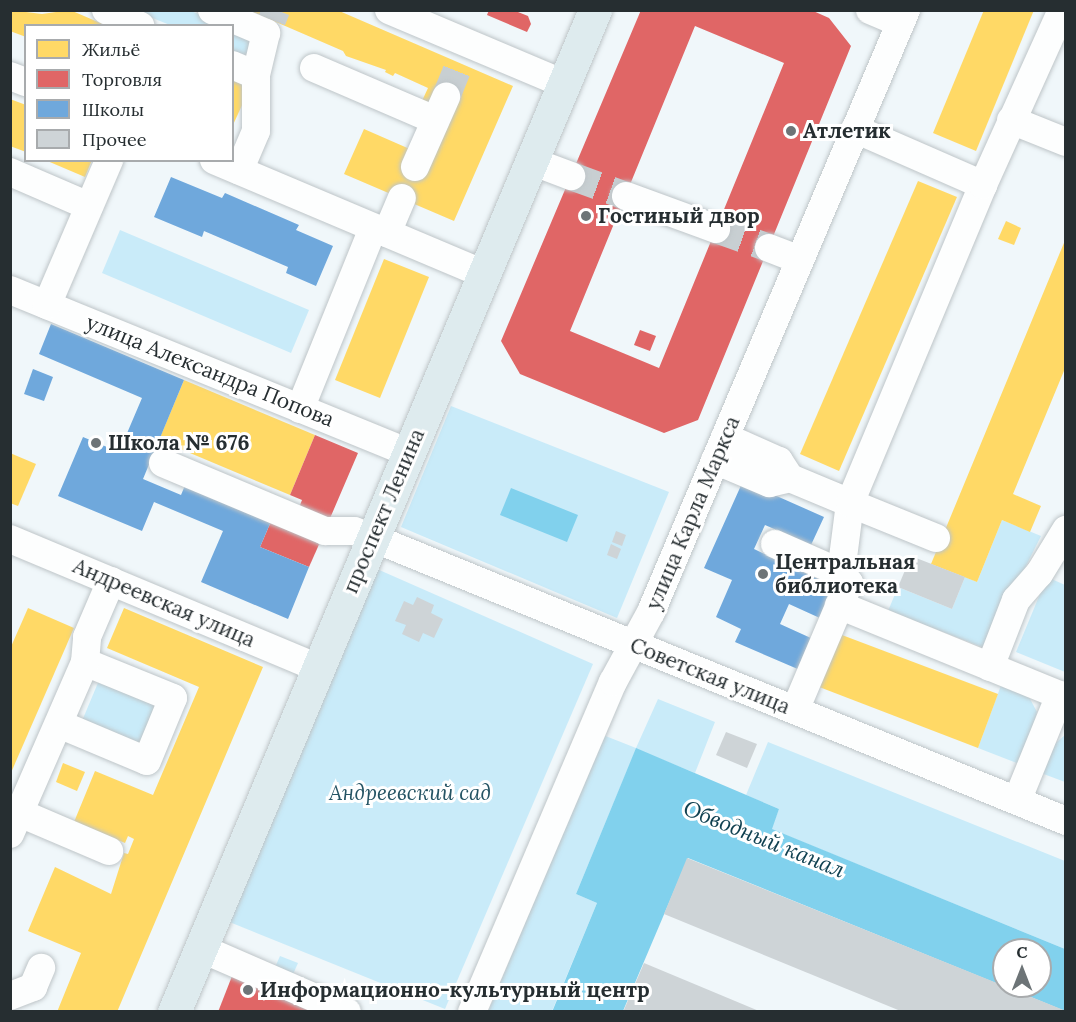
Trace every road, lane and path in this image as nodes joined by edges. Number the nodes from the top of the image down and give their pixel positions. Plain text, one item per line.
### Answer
1 (106, 10) edge
2 (212, 10) edge
3 (389, 10) edge
4 (572, 10) edge
5 (595, 10) edge
6 (870, 10) edge
7 (1062, 10) edge
8 (903, 17) edge
9 (137, 24) edge
10 (314, 68) dead end
11 (244, 70) edge
12 (554, 80) junction
13 (1011, 120) junction
14 (855, 129) junction
15 (1065, 142) edge
16 (234, 157) edge
17 (531, 161) junction
18 (108, 162) edge
19 (226, 166) edge
20 (415, 167) dead end
21 (10, 172) edge
22 (571, 176) tunnel mouth
23 (983, 185) junction
24 (626, 196) tunnel mouth
25 (402, 198) dead end
26 (89, 206) junction
27 (716, 229) tunnel mouth
28 (380, 230) junction
29 (769, 248) tunnel mouth
30 (800, 260) junction
31 (474, 270) junction
32 (10, 290) edge
33 (47, 305) junction
34 (300, 408) junction
35 (399, 449) junction
36 (720, 449) junction
37 (163, 463) dead end
38 (850, 503) junction
39 (1065, 530) edge
40 (363, 535) junction
41 (936, 538) dead end
42 (10, 539) edge
43 (776, 544) dead end
44 (841, 573) junction
45 (111, 581) junction
46 (839, 605) junction
47 (634, 645) junction
48 (85, 662) junction
49 (309, 664) junction
50 (990, 667) junction
51 (795, 710) junction
52 (1059, 714) edge
53 (58, 723) junction
54 (1017, 801) junction
55 (1065, 821) edge
56 (15, 824) edge
57 (109, 851) dead end
58 (200, 948) junction
59 (40, 968) dead end
60 (10, 996) edge
61 (152, 1011) edge
62 (174, 1011) edge
63 (347, 1011) edge
64 (472, 1011) edge

1 - 9 street
2 - 11 street
3 - 12 street
4 - 12 main road, проспект Ленина
5 - 12 main road, проспект Ленина
6 - 8 street
7 - 13 street
8 - 14 street, улица Карла Маркса
10 - 20 street
11 - 16 street
12 - 17 main road, проспект Ленина
12 - 31 main road, проспект Ленина
13 - 15 street
13 - 23 street
14 - 23 street
14 - 30 street, улица Карла Маркса
17 - 22 street
17 - 31 main road, проспект Ленина
18 - 26 street
19 - 28 street
21 - 26 street
23 - 38 street
24 - 27 street
25 - 28 street
26 - 33 street
28 - 31 street
28 - 34 street
29 - 30 street
30 - 36 street, улица Карла Маркса
31 - 35 main road, проспект Ленина
32 - 33 street, улица Александра Попова
33 - 34 street, улица Александра Попова
34 - 35 street, улица Александра Попова
35 - 40 main road, проспект Ленина
36 - 38 street
36 - 47 street, улица Карла Маркса
37 - 40 street
38 - 41 street
38 - 44 street
39 - 50 street
40 - 47 street, Советская улица
40 - 49 main road, проспект Ленина
42 - 45 street, Андреевская улица
43 - 44 street
44 - 46 street
45 - 48 street
45 - 49 street, Андреевская улица
46 - 50 street
46 - 51 street
47 - 51 street, Советская улица
47 - 64 street, улица Карла Маркса
48 - 53 street
48 - 53 street
49 - 58 main road, проспект Ленина
49 - 61 main road, проспект Ленина
50 - 52 street
51 - 54 street, Советская улица
52 - 54 street
53 - 56 street
54 - 55 street, Советская улица
56 - 57 street
58 - 62 main road, проспект Ленина
58 - 63 street
59 - 60 street

